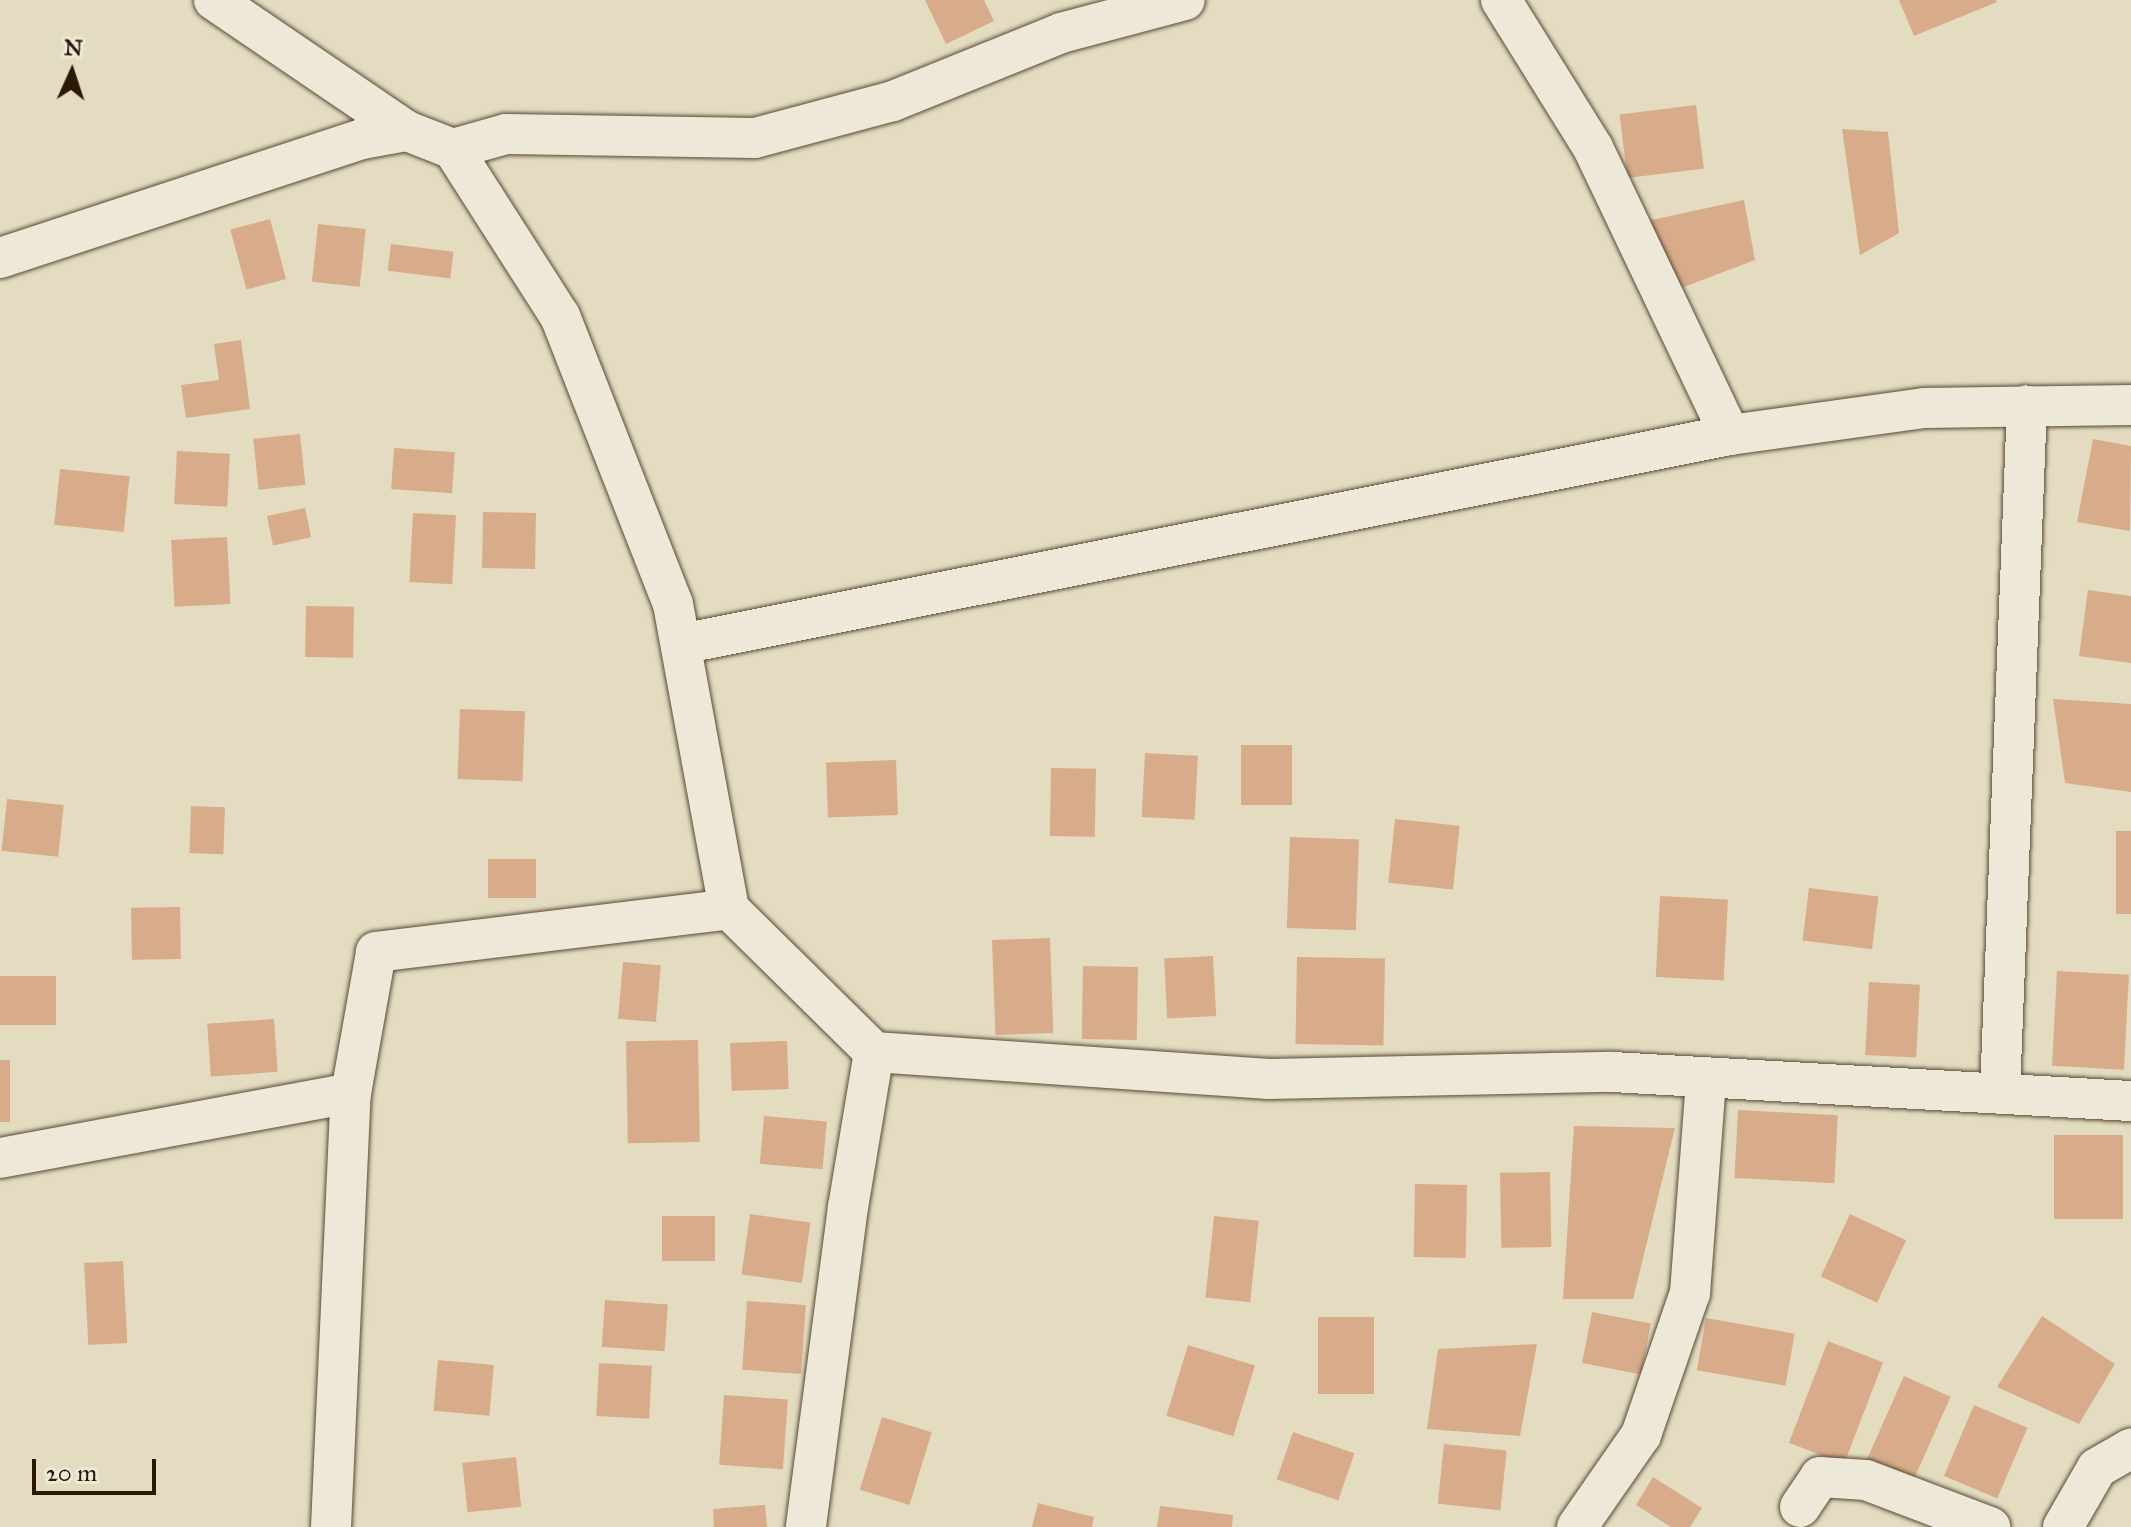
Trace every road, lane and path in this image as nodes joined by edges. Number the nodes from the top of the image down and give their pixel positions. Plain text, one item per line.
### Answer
1 (214, 0) edge
2 (1185, 0) edge
3 (1501, 0) edge
4 (407, 131) junction
5 (453, 149) junction
6 (0, 258) edge
7 (2131, 405) edge
8 (2027, 406) junction
9 (1730, 435) junction
10 (681, 644) junction
11 (729, 909) junction
12 (874, 1052) junction
13 (1706, 1078) junction
14 (2000, 1092) junction
15 (351, 1093) junction
16 (2131, 1101) edge
17 (0, 1158) edge
18 (2131, 1448) edge
19 (1800, 1507) dead end
20 (331, 1527) edge
21 (806, 1527) edge
22 (1577, 1527) edge
23 (1990, 1527) edge
24 (2063, 1527) edge

1 - 4 street
2 - 5 street
3 - 9 street
4 - 5 street
4 - 6 street
5 - 10 street
7 - 8 street
8 - 9 street
8 - 14 street
9 - 10 street
10 - 11 street
11 - 12 street
11 - 15 street
12 - 13 street
12 - 21 street
13 - 14 street
13 - 22 street
14 - 16 street
15 - 17 street
15 - 20 street
18 - 24 street
19 - 23 street

